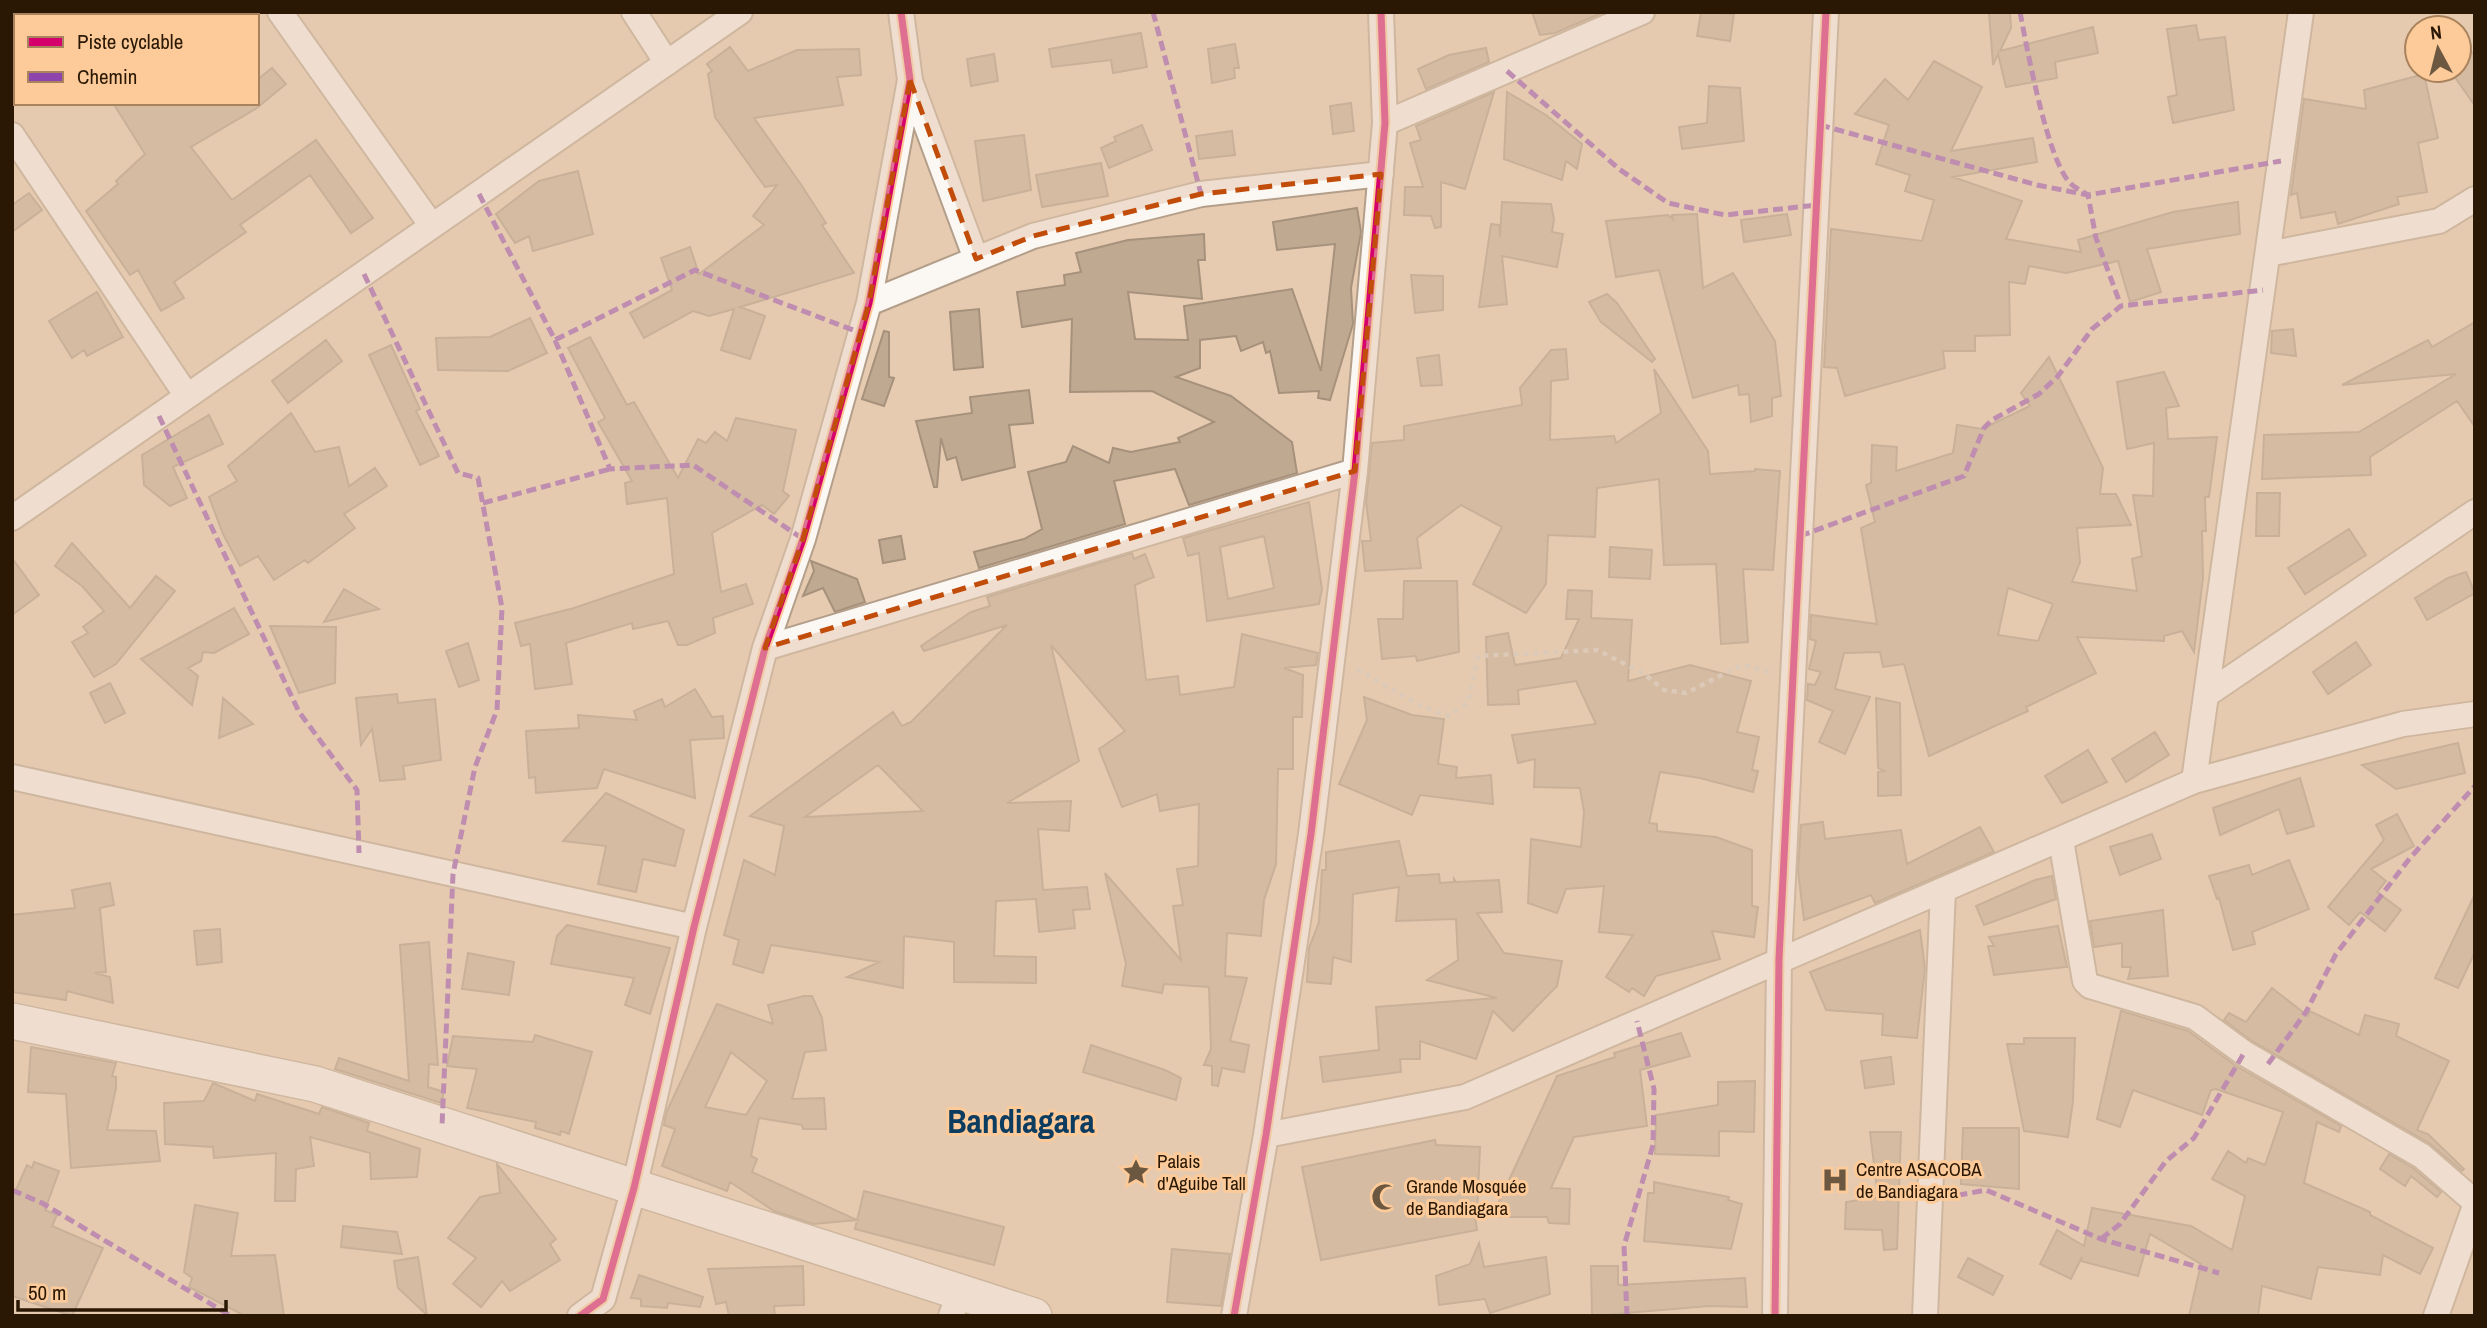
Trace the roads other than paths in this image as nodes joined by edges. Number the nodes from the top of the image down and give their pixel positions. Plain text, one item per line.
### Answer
1 (280, 12) edge
2 (634, 12) edge
3 (740, 12) edge
4 (901, 12) edge
5 (1381, 12) edge
6 (1642, 12) edge
7 (1826, 12) edge
8 (2301, 12) edge
9 (667, 63) junction
10 (910, 80) junction
11 (1385, 123) junction
12 (12, 135) edge
13 (1381, 174) junction
14 (2475, 199) edge
15 (432, 226) junction
16 (2268, 254) junction
17 (976, 259) junction
18 (869, 303) junction
19 (187, 396) junction
20 (1355, 471) junction
21 (2475, 512) edge
22 (12, 518) edge
23 (765, 648) junction
24 (2206, 695) junction
25 (2475, 714) edge
26 (12, 777) edge
27 (2194, 781) junction
28 (2061, 840) junction
29 (1943, 890) junction
30 (694, 927) junction
31 (1779, 959) junction
32 (12, 1021) edge
33 (1266, 1135) junction
34 (634, 1188) junction
35 (2475, 1204) edge
36 (955, 1304) edge
37 (580, 1316) edge
38 (1034, 1316) edge
39 (1234, 1316) edge
40 (1775, 1316) edge
41 (1925, 1316) edge
42 (2435, 1316) edge

1 - 15 street
2 - 9 street
3 - 9 street
4 - 10 street
5 - 11 street
6 - 11 street
7 - 31 street
8 - 16 street
9 - 15 street
10 - 17 street
10 - 18 street
11 - 13 street
12 - 19 street
13 - 17 street
13 - 20 street
14 - 16 street
15 - 19 street
16 - 24 street
17 - 18 street
18 - 23 street
19 - 22 street
20 - 23 street
20 - 33 street
21 - 24 street
23 - 30 street
24 - 27 street
25 - 27 street
26 - 30 street
27 - 28 street
28 - 29 street
28 - 35 street
29 - 31 street
29 - 41 street
30 - 34 street
31 - 33 street
31 - 40 street
32 - 34 main road
33 - 39 street
34 - 36 main road
34 - 37 street
35 - 42 street
36 - 38 main road

